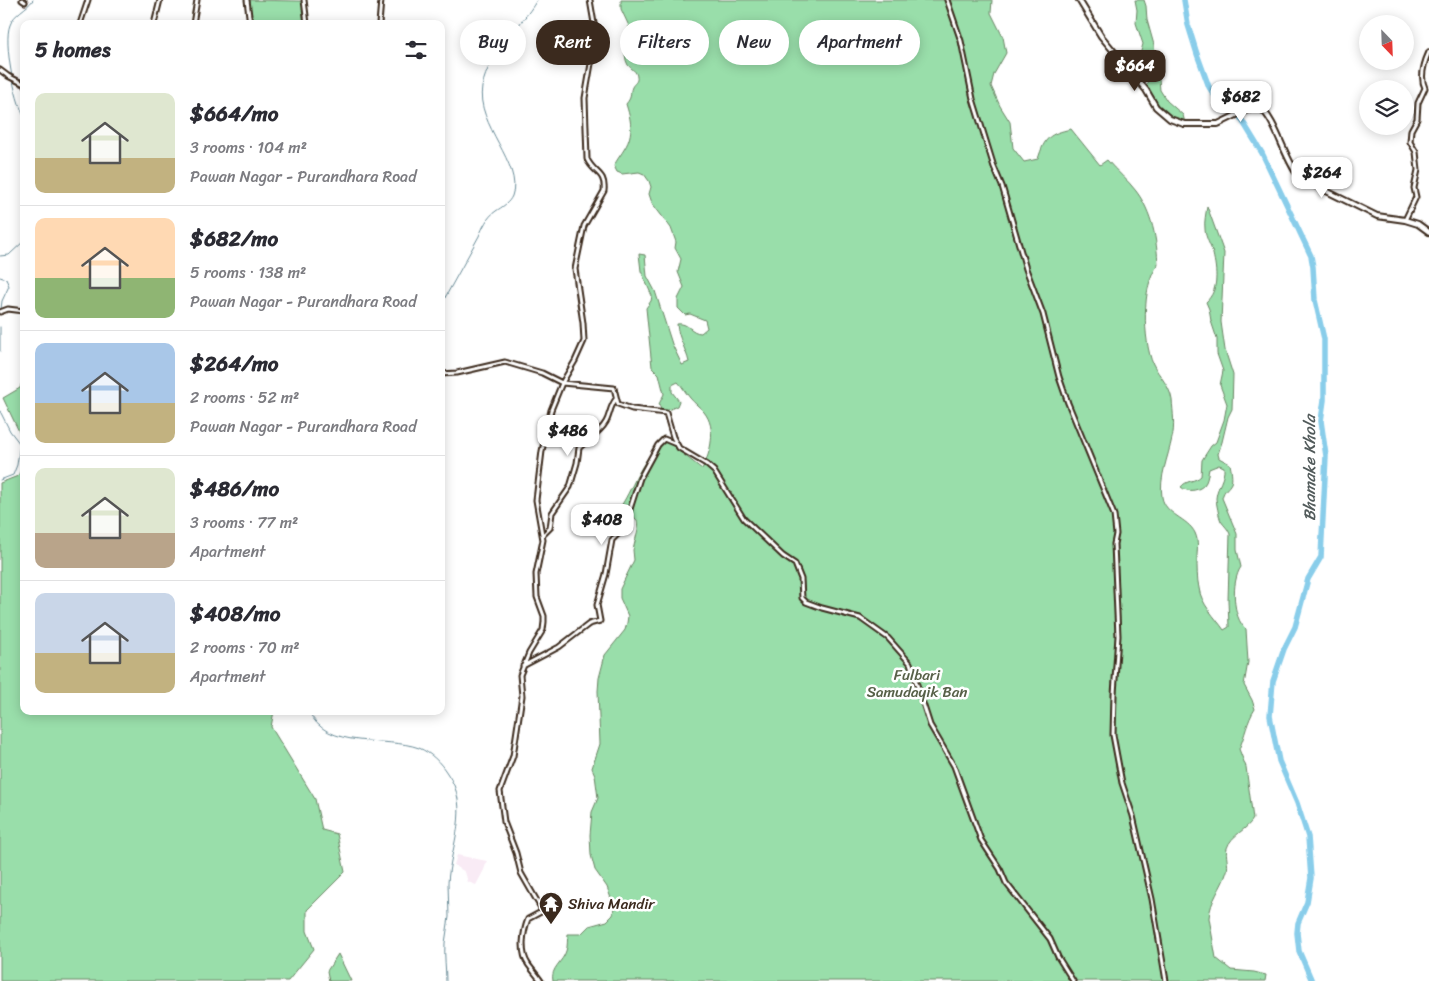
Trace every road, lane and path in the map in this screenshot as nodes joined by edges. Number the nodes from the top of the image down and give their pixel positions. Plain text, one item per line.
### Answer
1 (88, 0) edge
2 (160, 0) edge
3 (197, 0) edge
4 (247, 0) edge
5 (304, 0) edge
6 (381, 0) edge
7 (590, 0) edge
8 (948, 0) edge
9 (1079, 0) edge
10 (81, 20) edge
11 (155, 20) edge
12 (194, 20) edge
13 (250, 20) edge
14 (306, 20) edge
15 (379, 20) edge
16 (1429, 52) edge
17 (0, 70) edge
18 (20, 81) edge
19 (1406, 220) junction
20 (1429, 232) edge
21 (20, 310) edge
22 (0, 312) edge
23 (445, 374) edge
24 (562, 383) junction
25 (616, 399) junction
26 (676, 445) junction
27 (543, 535) junction
28 (523, 666) junction
29 (541, 981) edge
30 (1073, 981) edge
31 (1166, 981) edge

1 - 10 street
2 - 11 street
3 - 12 street
4 - 13 street
5 - 14 street
6 - 15 street
7 - 24 street
8 - 31 street
9 - 19 street
16 - 19 street
17 - 18 street
19 - 20 street
21 - 22 street
23 - 24 street
24 - 25 street
24 - 27 street
25 - 26 street
25 - 27 street
26 - 28 street
26 - 30 street
27 - 28 street
28 - 29 street

